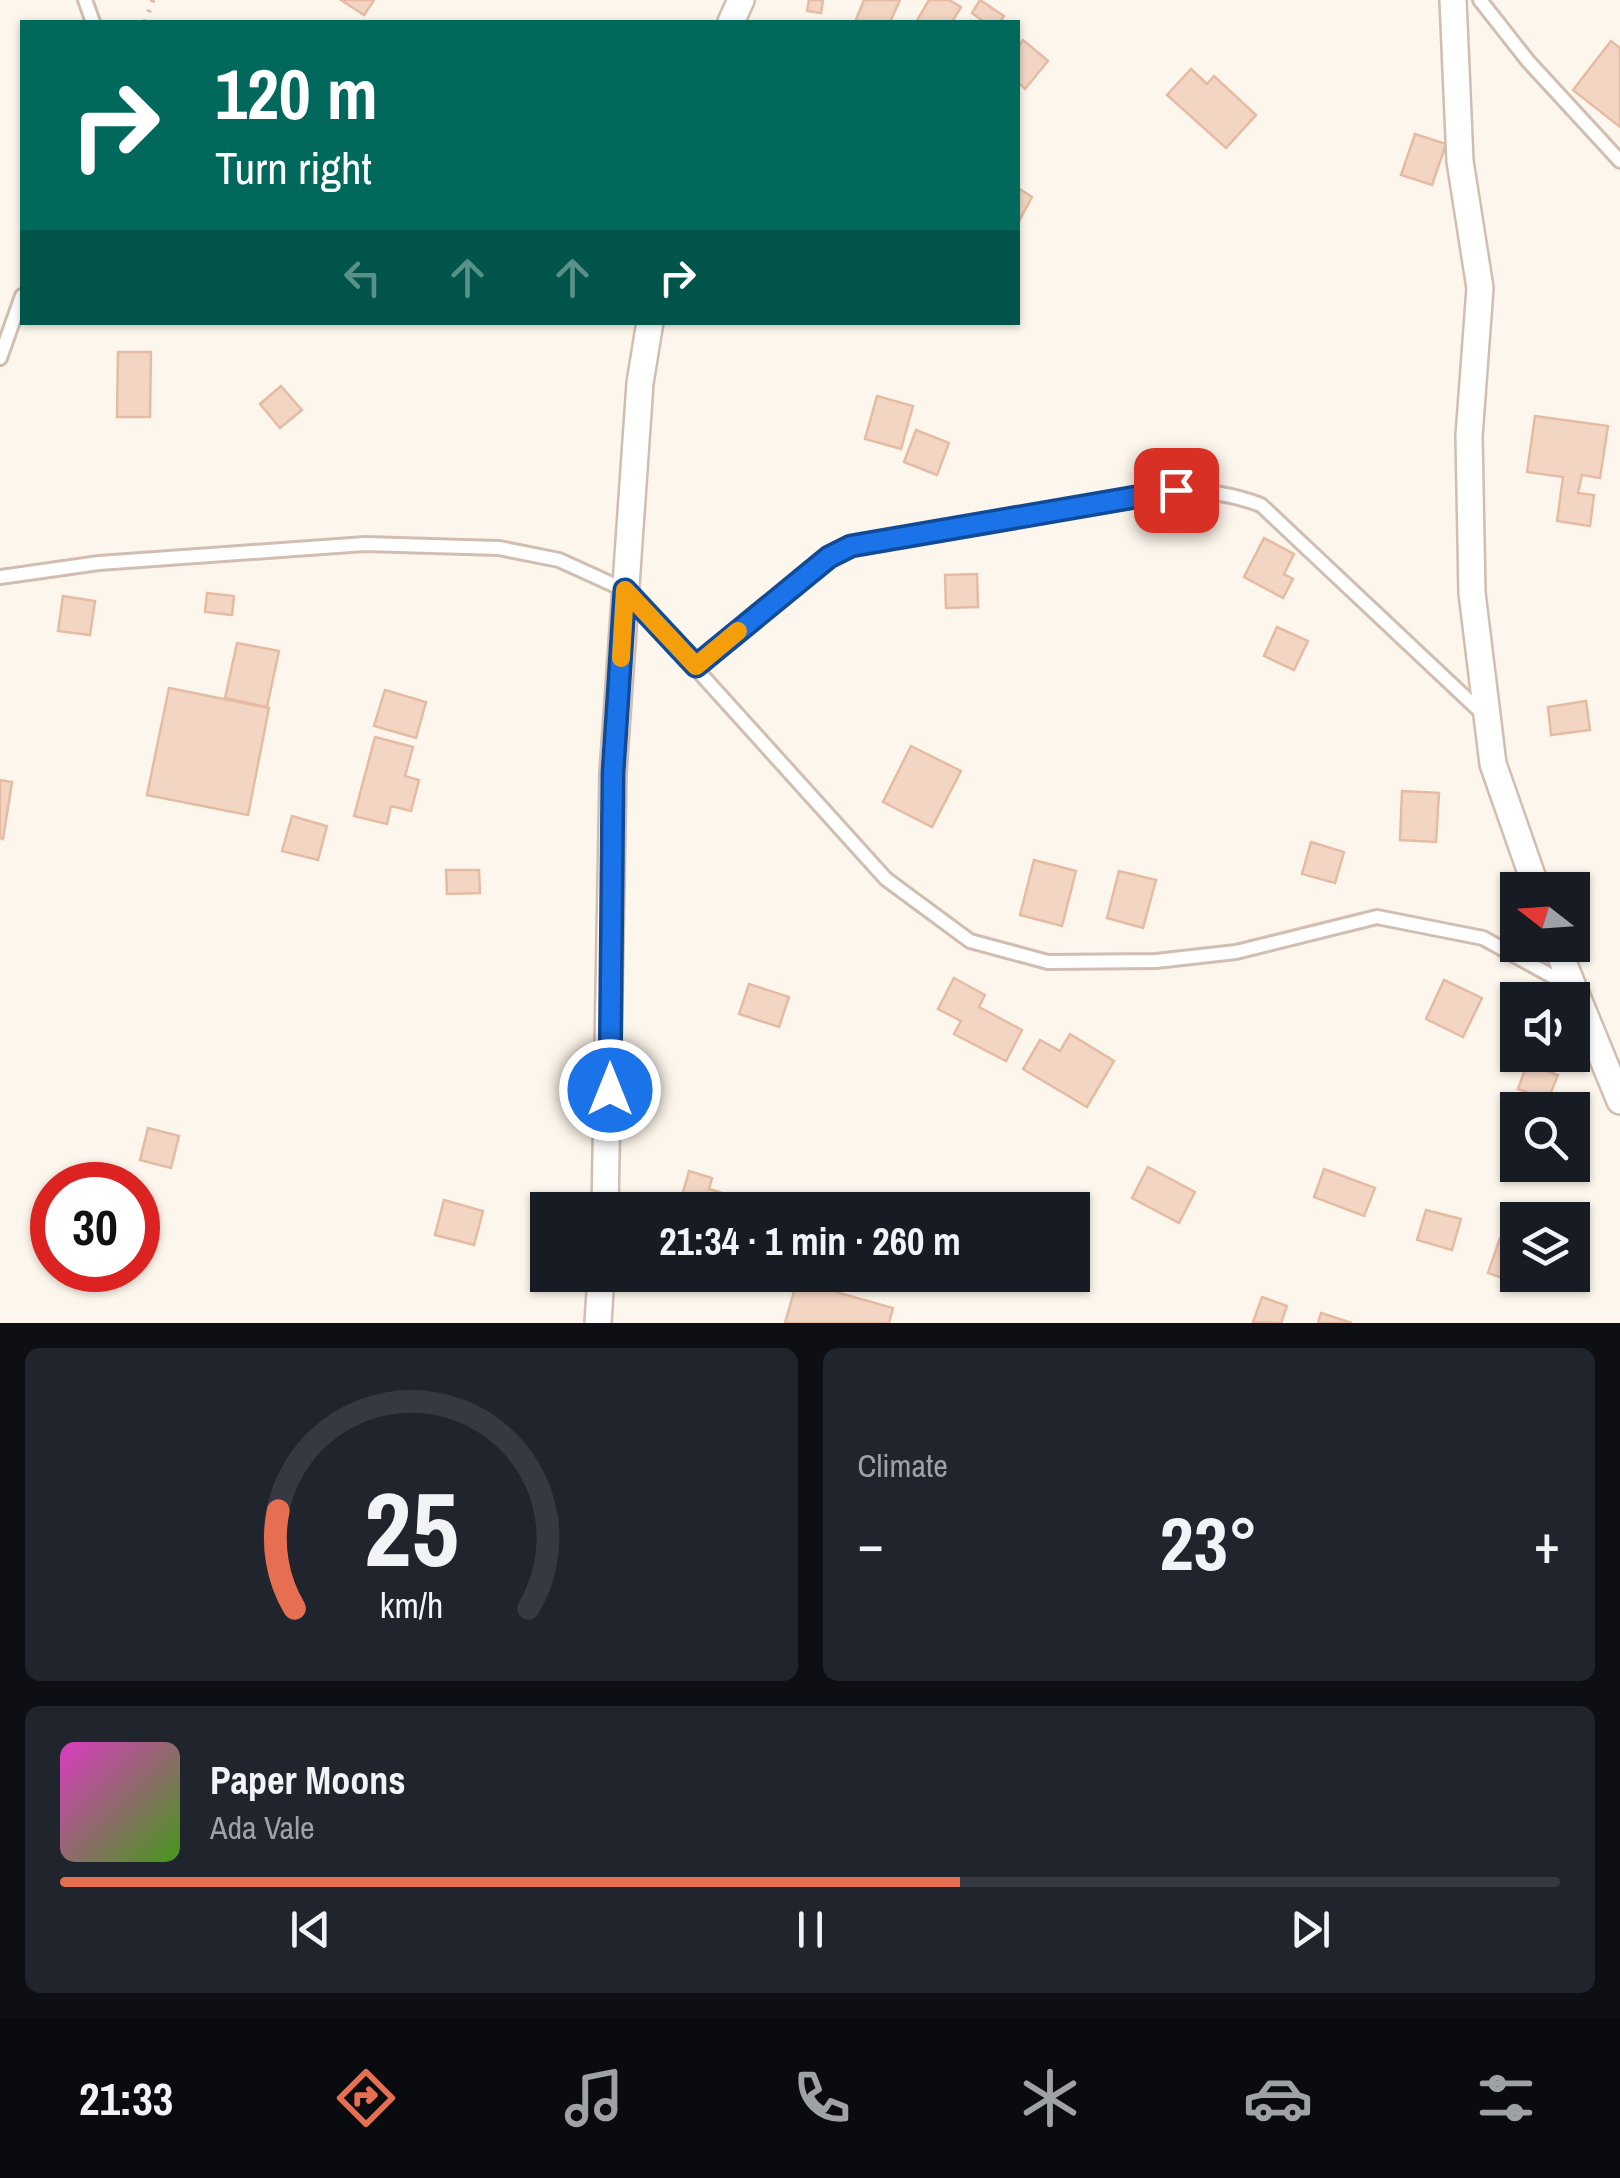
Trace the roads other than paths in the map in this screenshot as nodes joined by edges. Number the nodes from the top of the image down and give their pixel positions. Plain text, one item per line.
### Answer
1 (1453, 0) edge
2 (1480, 0) edge
3 (1620, 161) edge
4 (20, 302) edge
5 (650, 325) edge
6 (0, 358) edge
7 (0, 578) edge
8 (625, 590) junction
9 (696, 666) junction
10 (1483, 713) junction
11 (1530, 872) edge
12 (1563, 982) edge
13 (1590, 1032) edge
14 (1620, 1101) edge
15 (606, 1192) edge
16 (600, 1292) edge
17 (598, 1323) edge

1 - 10 street
2 - 3 lane
4 - 6 lane
5 - 8 street
7 - 8 lane
8 - 9 lane
8 - 15 street
9 - 10 lane
9 - 12 lane
10 - 11 street
13 - 14 street
16 - 17 street

